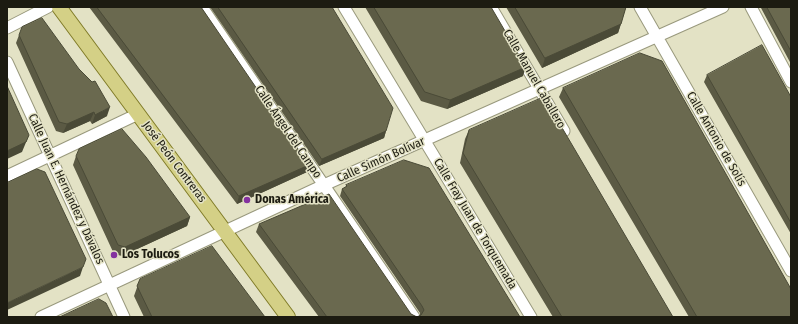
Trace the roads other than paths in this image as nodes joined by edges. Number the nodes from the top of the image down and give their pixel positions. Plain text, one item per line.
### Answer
1 (48, 7) edge
2 (59, 7) edge
3 (202, 7) edge
4 (344, 7) edge
5 (491, 7) edge
6 (640, 7) edge
7 (723, 7) edge
8 (751, 7) edge
9 (7, 28) edge
10 (657, 37) junction
11 (7, 62) edge
12 (791, 82) edge
13 (540, 90) junction
14 (138, 114) junction
15 (568, 138) edge
16 (425, 140) junction
17 (50, 156) junction
18 (7, 176) edge
19 (324, 185) junction
20 (225, 232) junction
21 (791, 271) edge
22 (110, 285) junction
23 (41, 317) edge
24 (124, 317) edge
25 (288, 317) edge
26 (414, 317) edge
27 (531, 317) edge

1 - 9 street
2 - 14 main road, José Peón Contreras
3 - 19 street, Calle Ángel del Campo
4 - 16 street, Calle Fray Juan de Torquemada
5 - 13 street, Calle Manuel Caballero
6 - 10 street, Calle Antonio de Solís
7 - 10 street, Calle Simón Bolívar
8 - 12 street
10 - 13 street, Calle Simón Bolívar
10 - 21 street, Calle Antonio de Solís
11 - 17 street, Calle Juan E. Hernández y Dávalos
13 - 15 street, Calle Manuel Caballero
13 - 16 street, Calle Simón Bolívar
14 - 17 street
14 - 20 main road, José Peón Contreras
16 - 19 street, Calle Simón Bolívar
16 - 27 street, Calle Fray Juan de Torquemada
17 - 18 street
17 - 22 street, Calle Juan E. Hernández y Dávalos
19 - 20 street, Calle Simón Bolívar
19 - 26 street, Calle Ángel del Campo
20 - 22 street, Calle Simón Bolívar
20 - 25 main road, José Peón Contreras
22 - 23 street, Calle Simón Bolívar
22 - 24 street, Calle Juan E. Hernández y Dávalos

